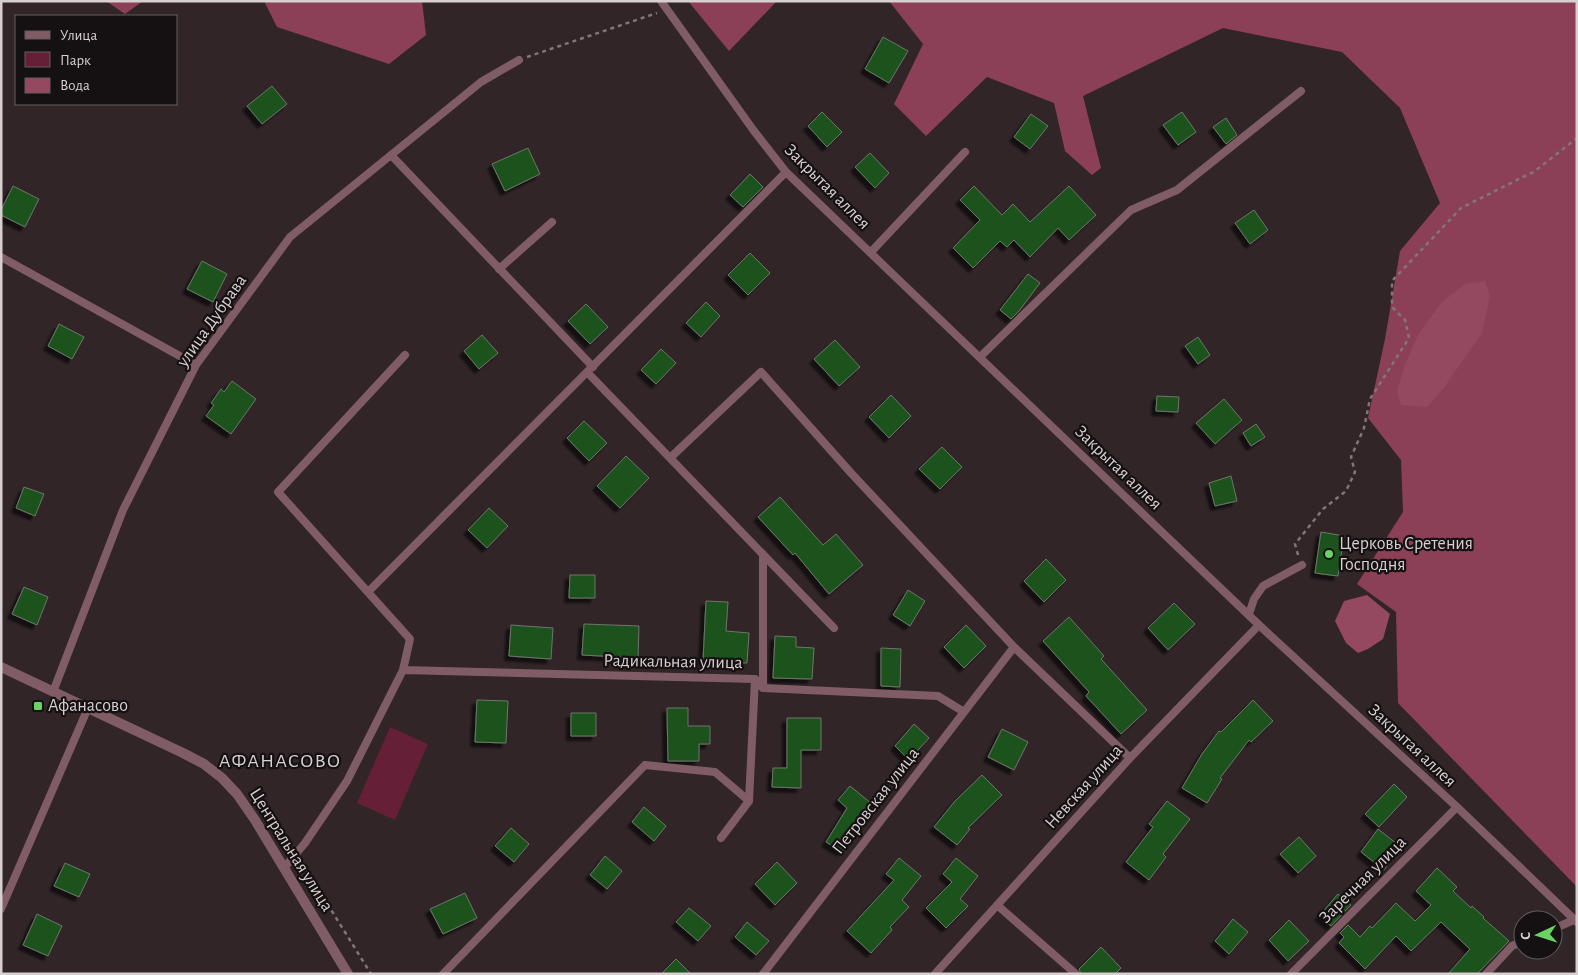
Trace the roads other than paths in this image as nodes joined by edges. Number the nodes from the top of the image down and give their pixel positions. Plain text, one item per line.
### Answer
1 (661, 1) edge
2 (519, 60) road end
3 (1302, 91) dead end
4 (965, 152) dead end
5 (391, 155) junction
6 (786, 172) junction
7 (552, 222) dead end
8 (871, 252) junction
9 (1, 258) edge
10 (500, 269) junction
11 (405, 355) dead end
12 (980, 357) junction
13 (196, 365) junction
14 (590, 370) junction
15 (670, 458) junction
16 (763, 555) junction
17 (1302, 565) road end
18 (368, 592) junction
19 (1249, 614) junction
20 (1259, 624) junction
21 (834, 628) dead end
22 (1014, 647) junction
23 (1, 667) edge
24 (402, 670) junction
25 (755, 679) junction
26 (763, 688) junction
27 (53, 692) junction
28 (88, 708) junction
29 (964, 712) junction
30 (1130, 758) junction
31 (749, 801) junction
32 (1457, 807) junction
33 (722, 838) dead end
34 (284, 868) junction
35 (997, 905) junction
36 (1, 909) edge
37 (1576, 921) edge
38 (1563, 926) edge
39 (1513, 946) edge
40 (348, 974) edge
41 (443, 974) edge
42 (763, 974) edge
43 (936, 974) edge
44 (1076, 974) edge
45 (1291, 974) edge
46 (1486, 974) edge

1 - 6 lane, Закрытая аллея
2 - 5 lane, улица Дубрава
3 - 12 lane
4 - 8 lane
5 - 10 lane
5 - 13 lane, улица Дубрава
6 - 8 lane, Закрытая аллея
6 - 14 lane
7 - 10 lane
8 - 12 lane, Закрытая аллея
9 - 13 lane
10 - 14 lane
11 - 18 lane
12 - 19 lane, Закрытая аллея
13 - 27 lane, улица Дубрава
14 - 15 lane
14 - 18 lane
15 - 16 lane
15 - 22 lane
16 - 21 lane
16 - 26 lane
17 - 19 lane
18 - 24 lane
19 - 20 lane, Закрытая аллея
20 - 30 lane, Невская улица
20 - 32 lane, Закрытая аллея
22 - 29 lane, Петровская улица
22 - 30 lane
23 - 27 street, Центральная улица
24 - 25 lane, Радикальная улица
24 - 34 lane
25 - 26 lane, Радикальная улица
25 - 31 lane
26 - 29 lane, Радикальная улица
27 - 28 street, Центральная улица
28 - 34 street, Центральная улица
28 - 36 lane
29 - 42 lane, Петровская улица
30 - 35 lane, Невская улица
31 - 33 lane
31 - 41 lane
32 - 37 lane, Закрытая аллея
32 - 45 lane, Заречная улица
34 - 40 street, Центральная улица
35 - 43 lane, Невская улица
35 - 44 lane
37 - 38 lane
39 - 46 lane

